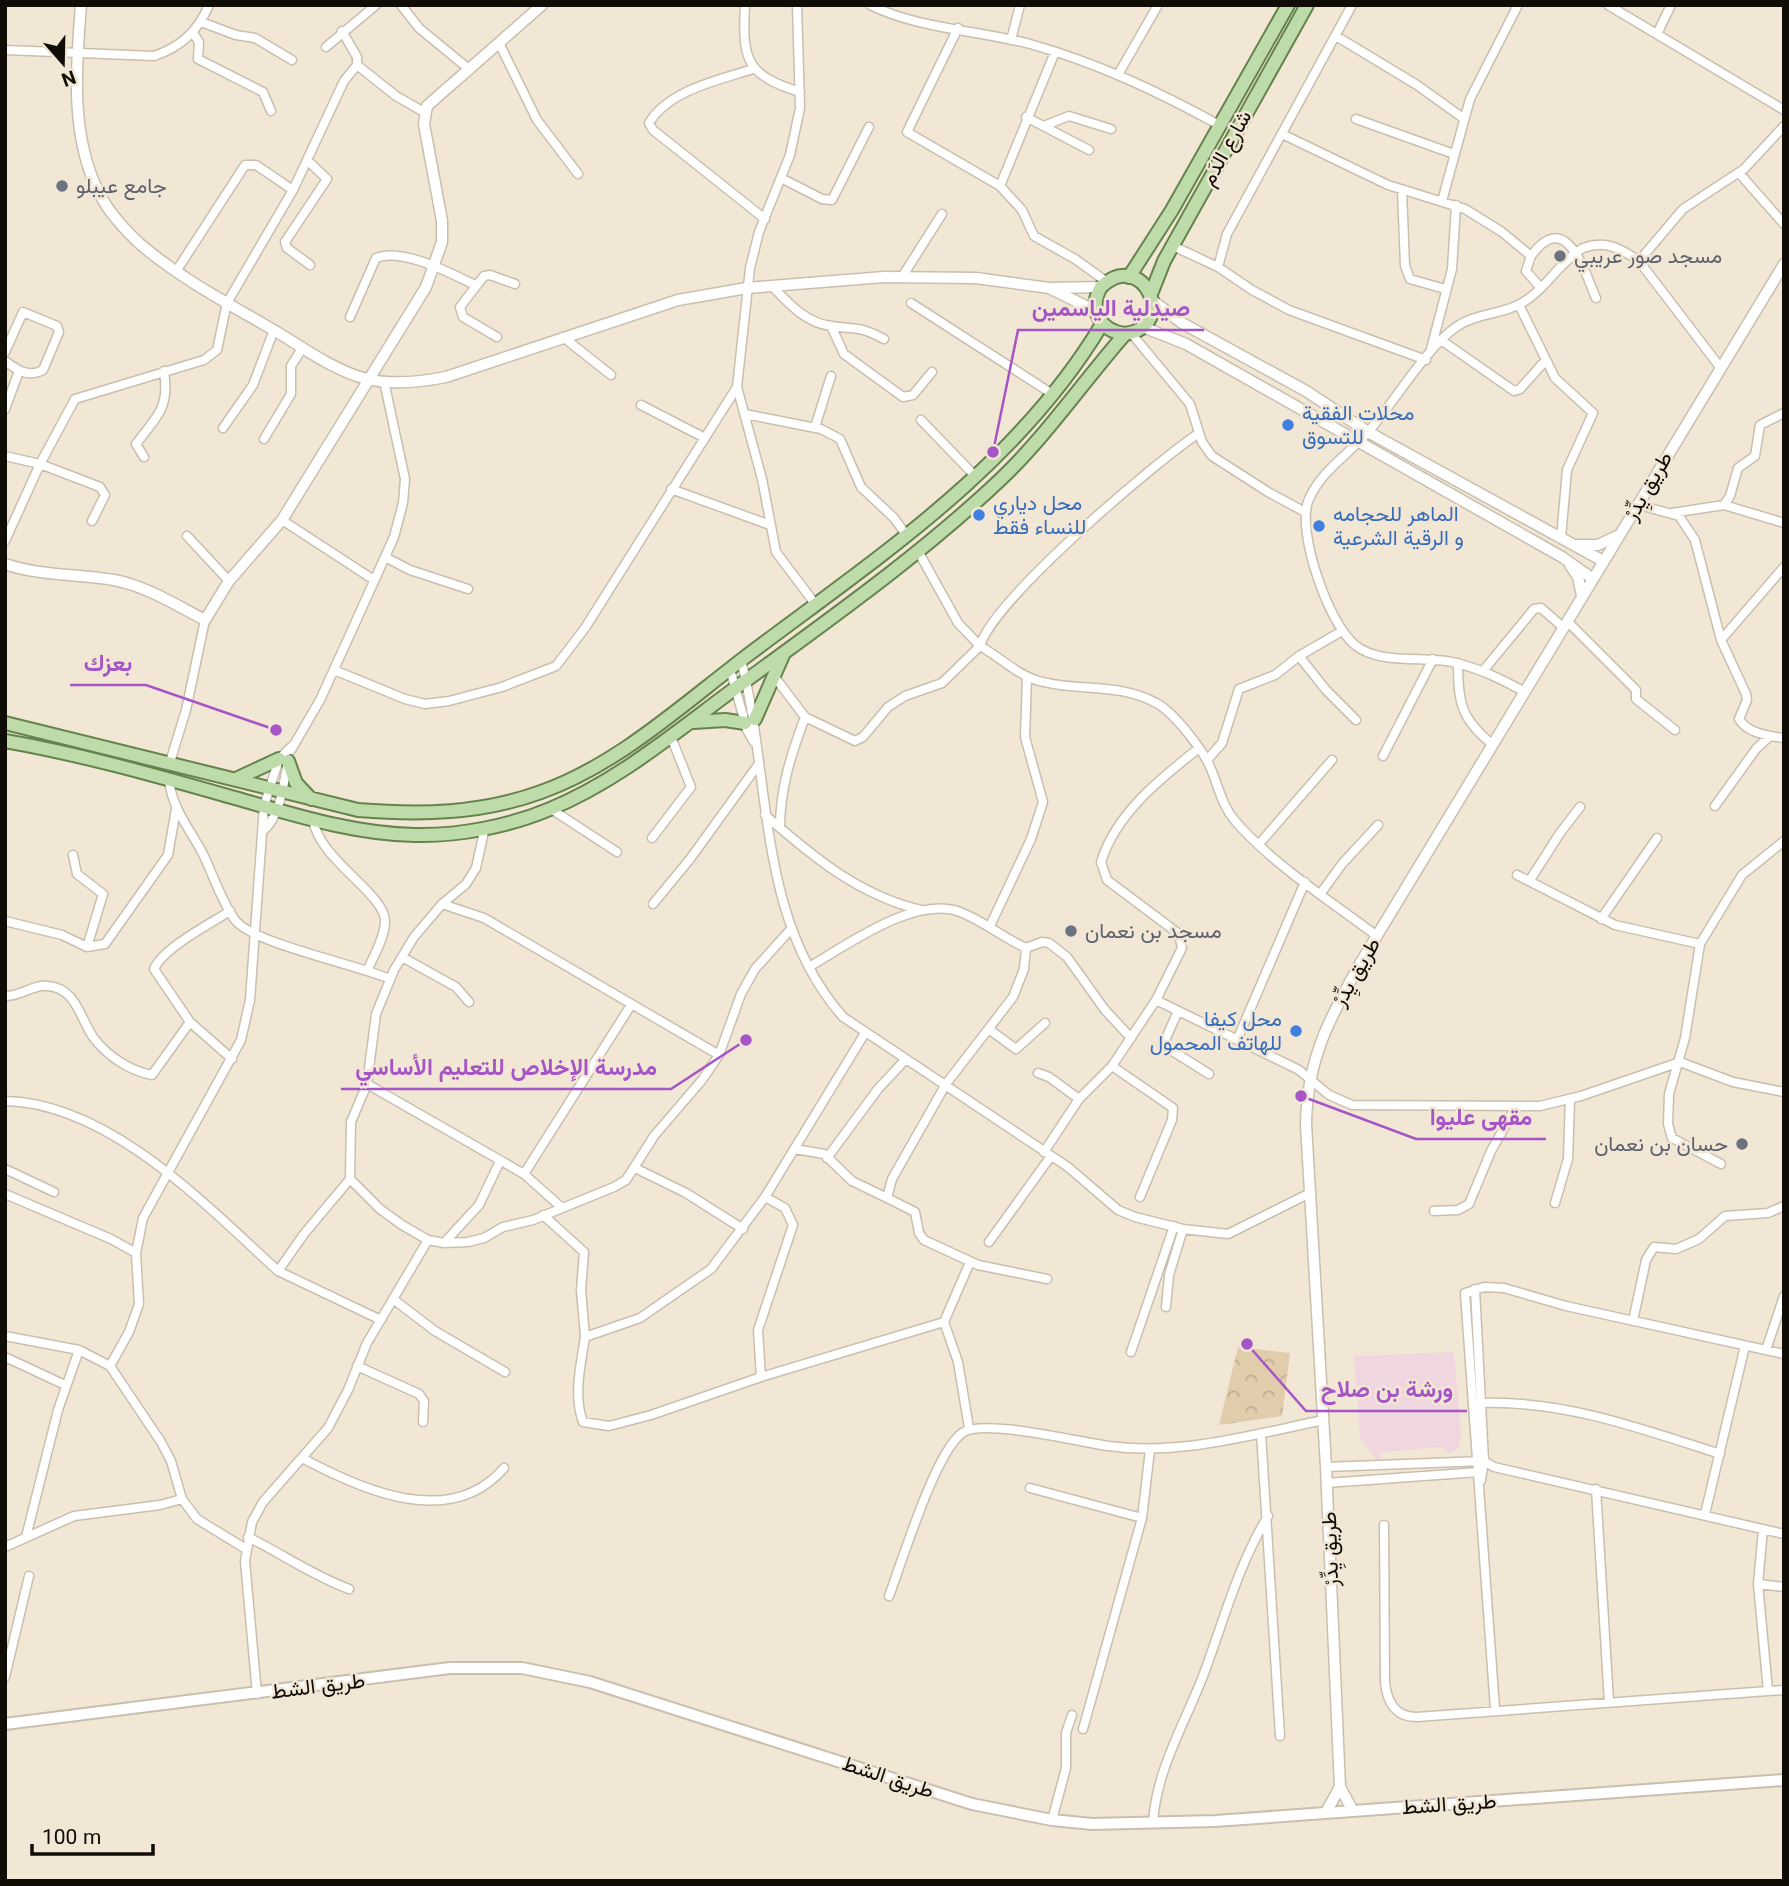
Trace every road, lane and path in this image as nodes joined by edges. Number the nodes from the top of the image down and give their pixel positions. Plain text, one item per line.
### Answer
1 (81, 5) edge
2 (209, 5) edge
3 (376, 5) edge
4 (401, 5) edge
5 (542, 5) edge
6 (745, 5) edge
7 (797, 5) edge
8 (870, 5) edge
9 (1020, 5) edge
10 (1158, 5) edge
11 (1288, 5) edge
12 (1307, 5) edge
13 (1352, 5) edge
14 (1518, 5) edge
15 (1608, 5) edge
16 (1671, 5) edge
17 (201, 22) junction
18 (958, 28) junction
19 (342, 31) junction
20 (193, 33) junction
21 (1657, 34) junction
22 (1336, 36) junction
23 (1011, 40) junction
24 (500, 45) junction
25 (326, 47) dead end
26 (5, 50) edge
27 (77, 52) junction
28 (1055, 52) junction
29 (292, 60) dead end
30 (357, 65) junction
31 (753, 69) junction
32 (470, 70) junction
33 (1119, 73) junction
34 (800, 92) junction
35 (1784, 110) edge
36 (271, 111) dead end
37 (424, 112) junction
38 (1026, 117) junction
39 (1463, 118) junction
40 (1356, 119) dead end
41 (1045, 125) junction
42 (1221, 125) junction
43 (1784, 126) edge
44 (869, 127) dead end
45 (1111, 129) dead end
46 (1282, 134) junction
47 (1089, 150) dead end
48 (1454, 154) junction
49 (307, 160) junction
50 (1739, 173) junction
51 (578, 174) dead end
52 (781, 178) junction
53 (1000, 186) junction
54 (293, 190) junction
55 (1402, 190) junction
56 (1442, 201) junction
57 (1456, 205) junction
58 (942, 214) dead end
59 (765, 219) junction
60 (1784, 224) edge
61 (1173, 246) junction
62 (1576, 252) junction
63 (1531, 256) junction
64 (1639, 261) junction
65 (1784, 264) edge
66 (310, 265) dead end
67 (435, 266) junction
68 (1219, 267) junction
69 (177, 270) junction
70 (1129, 276) junction
71 (902, 277) junction
72 (515, 284) dead end
73 (475, 285) junction
74 (1104, 285) junction
75 (772, 286) junction
76 (1540, 287) junction
77 (747, 288) junction
78 (1049, 288) junction
79 (1445, 289) junction
80 (1152, 298) junction
81 (1596, 298) dead end
82 (228, 303) junction
83 (911, 303) dead end
84 (1520, 305) junction
85 (1096, 311) junction
86 (350, 317) dead end
87 (1102, 324) junction
88 (831, 326) junction
89 (1143, 327) junction
90 (274, 330) junction
91 (1128, 333) junction
92 (497, 337) dead end
93 (563, 337) junction
94 (884, 339) dead end
95 (1441, 340) junction
96 (303, 347) junction
97 (5, 352) edge
98 (1427, 358) junction
99 (1546, 360) junction
100 (5, 361) edge
101 (1720, 368) junction
102 (164, 370) junction
103 (19, 371) junction
104 (932, 372) dead end
105 (611, 375) dead end
106 (831, 376) dead end
107 (368, 379) junction
108 (384, 381) junction
109 (737, 387) junction
110 (1054, 395) junction
111 (642, 405) dead end
112 (5, 409) edge
113 (1784, 413) edge
114 (746, 414) junction
115 (921, 420) dead end
116 (815, 427) junction
117 (223, 428) dead end
118 (1368, 432) junction
119 (1199, 433) junction
120 (703, 437) junction
121 (264, 439) dead end
122 (1356, 443) junction
123 (5, 456) edge
124 (144, 457) dead end
125 (40, 464) junction
126 (976, 477) junction
127 (671, 489) junction
128 (1639, 505) junction
129 (1724, 505) junction
130 (1305, 512) junction
131 (1672, 513) junction
132 (282, 520) junction
133 (92, 522) dead end
134 (1784, 523) edge
135 (770, 525) junction
136 (1620, 534) junction
137 (187, 536) dead end
138 (908, 536) junction
139 (1561, 538) junction
140 (5, 541) edge
141 (1571, 544) junction
142 (918, 551) junction
143 (385, 557) junction
144 (1562, 557) junction
145 (1602, 561) junction
146 (5, 564) edge
147 (1784, 567) edge
148 (1592, 578) junction
149 (229, 580) junction
150 (374, 580) junction
151 (468, 589) dead end
152 (1582, 596) junction
153 (816, 605) junction
154 (205, 620) junction
155 (1566, 625) junction
156 (1342, 631) junction
157 (1721, 640) junction
158 (980, 646) junction
159 (783, 654) junction
160 (1299, 656) junction
161 (1433, 659) junction
162 (741, 660) junction
163 (1458, 663) junction
164 (730, 669) junction
165 (334, 670) junction
166 (1483, 671) junction
167 (774, 676) junction
168 (1027, 677) junction
169 (741, 684) junction
170 (1525, 692) junction
171 (805, 717) junction
172 (1356, 720) dead end
173 (750, 721) junction
174 (5, 723) edge
175 (687, 724) junction
176 (1675, 730) dead end
177 (1770, 736) junction
178 (671, 737) junction
179 (1784, 738) edge
180 (5, 741) edge
181 (1493, 745) junction
182 (1199, 748) junction
183 (1383, 755) dead end
184 (284, 760) junction
185 (1207, 760) junction
186 (1332, 760) dead end
187 (170, 762) junction
188 (758, 765) junction
189 (236, 779) junction
190 (169, 780) junction
191 (275, 790) junction
192 (312, 800) junction
193 (264, 806) junction
194 (1715, 806) dead end
195 (1580, 807) dead end
196 (176, 809) junction
197 (551, 809) junction
198 (277, 810) junction
199 (765, 815) junction
200 (313, 819) junction
201 (1378, 825) dead end
202 (485, 827) junction
203 (780, 828) junction
204 (264, 830) junction
205 (652, 838) dead end
206 (1657, 838) dead end
207 (1784, 841) edge
208 (1259, 844) junction
209 (617, 852) dead end
210 (73, 855) dead end
211 (1517, 875) dead end
212 (1530, 880) junction
213 (1305, 882) junction
214 (1321, 893) junction
215 (442, 904) junction
216 (653, 904) dead end
217 (921, 910) junction
218 (230, 911) junction
219 (1601, 919) junction
220 (5, 921) edge
221 (990, 926) junction
222 (791, 929) junction
223 (256, 933) junction
224 (1377, 936) junction
225 (1700, 944) junction
226 (87, 947) junction
227 (1026, 948) junction
228 (402, 957) junction
229 (809, 967) junction
230 (368, 969) junction
231 (390, 979) junction
232 (5, 996) edge
233 (1156, 1000) junction
234 (469, 1003) dead end
235 (631, 1005) junction
236 (1178, 1011) junction
237 (190, 1022) junction
238 (1045, 1023) dead end
239 (990, 1030) junction
240 (865, 1033) junction
241 (1131, 1038) junction
242 (1237, 1040) junction
243 (719, 1055) junction
244 (232, 1059) junction
245 (905, 1060) junction
246 (1680, 1062) junction
247 (1112, 1066) junction
248 (1038, 1073) dead end
249 (1209, 1074) dead end
250 (1309, 1077) junction
251 (367, 1084) junction
252 (946, 1084) junction
253 (1784, 1091) edge
254 (1079, 1099) junction
255 (1570, 1099) junction
256 (5, 1101) edge
257 (1516, 1107) junction
258 (795, 1149) junction
259 (1047, 1154) junction
260 (827, 1158) junction
261 (500, 1161) junction
262 (1721, 1164) dead end
263 (635, 1168) junction
264 (5, 1169) edge
265 (167, 1173) junction
266 (524, 1174) junction
267 (350, 1179) junction
268 (54, 1192) dead end
269 (1310, 1193) junction
270 (5, 1194) edge
271 (765, 1197) junction
272 (1140, 1197) dead end
273 (887, 1198) junction
274 (1555, 1203) dead end
275 (1784, 1206) edge
276 (561, 1207) junction
277 (1434, 1211) dead end
278 (543, 1215) junction
279 (1174, 1226) junction
280 (743, 1229) junction
281 (1183, 1229) junction
282 (428, 1240) junction
283 (444, 1242) junction
284 (989, 1242) dead end
285 (136, 1253) junction
286 (970, 1262) junction
287 (278, 1272) junction
288 (1047, 1279) dead end
289 (1475, 1289) junction
290 (1784, 1296) edge
291 (393, 1299) junction
292 (1167, 1307) dead end
293 (381, 1320) junction
294 (1633, 1321) junction
295 (944, 1322) junction
296 (5, 1336) edge
297 (585, 1337) junction
298 (1745, 1346) junction
299 (79, 1350) junction
300 (1766, 1350) junction
301 (1131, 1352) dead end
302 (1784, 1354) edge
303 (5, 1357) edge
304 (110, 1366) junction
305 (357, 1366) junction
306 (505, 1372) dead end
307 (761, 1377) junction
308 (65, 1385) junction
309 (1482, 1403) junction
310 (1324, 1420) junction
311 (423, 1422) dead end
312 (969, 1428) junction
313 (1261, 1433) junction
314 (1150, 1450) junction
315 (1720, 1454) junction
316 (304, 1459) junction
317 (1480, 1461) junction
318 (1326, 1467) junction
319 (1494, 1467) junction
320 (504, 1468) dead end
321 (1480, 1475) junction
322 (1327, 1483) junction
323 (1030, 1488) dead end
324 (1595, 1489) junction
325 (182, 1499) junction
326 (1705, 1514) junction
327 (1268, 1516) junction
328 (1142, 1518) junction
329 (1384, 1525) dead end
330 (1763, 1529) junction
331 (1784, 1534) edge
332 (26, 1537) junction
333 (247, 1537) junction
334 (5, 1547) edge
335 (246, 1549) junction
336 (29, 1576) dead end
337 (1758, 1584) junction
338 (1784, 1587) edge
339 (349, 1589) dead end
340 (889, 1596) dead end
341 (5, 1677) edge
342 (1784, 1690) edge
343 (1768, 1691) junction
344 (257, 1693) junction
345 (1609, 1702) junction
346 (1495, 1709) junction
347 (1072, 1715) dead end
348 (5, 1724) edge
349 (1083, 1729) dead end
350 (1280, 1736) dead end
351 (1784, 1780) edge
352 (1340, 1787) junction
353 (1353, 1811) junction
354 (1326, 1812) junction
355 (1052, 1820) junction
356 (1153, 1823) junction

1 - 27 street
2 - 17 street
3 - 19 street
4 - 32 street
5 - 24 street
6 - 31 street
7 - 34 street
8 - 18 street
9 - 23 street
10 - 33 street
11 - 42 main road, شارع الدَم
12 - 61 main road, شارع الدَم
13 - 22 street
14 - 39 street
15 - 21 street
16 - 21 street
17 - 20 street
17 - 29 street
18 - 23 street
18 - 53 street
19 - 25 street
19 - 30 street
20 - 27 street
20 - 36 street
21 - 35 street
22 - 39 street
22 - 46 street
23 - 28 street
24 - 32 street
24 - 51 street
26 - 27 street
27 - 69 street
28 - 33 street
28 - 38 street
30 - 37 street
30 - 49 street
31 - 34 street
31 - 59 street
32 - 37 street
33 - 42 street
34 - 52 street
37 - 67 street
38 - 41 street
38 - 53 street
39 - 48 street
40 - 48 street
41 - 45 street
41 - 47 street
42 - 70 main road, شارع الدَم
43 - 50 street
44 - 52 street
46 - 55 street
46 - 68 street
48 - 56 street
49 - 54 street
49 - 66 street
50 - 60 street
50 - 64 street
52 - 59 street
53 - 74 street
54 - 69 street
54 - 82 street
55 - 56 street
55 - 79 street
56 - 57 street
57 - 63 street
57 - 79 street
58 - 71 street
59 - 77 street
61 - 68 street
61 - 80 main road, شارع الدَم
62 - 63 street
62 - 64 street
62 - 76 street
62 - 81 street
63 - 76 street
64 - 101 street
65 - 101 street, طريق يِدِّرْ
67 - 73 street
67 - 86 street
67 - 107 street
68 - 98 street
69 - 82 street
70 - 74 main road
70 - 80 main road
71 - 75 street
71 - 78 street
72 - 73 street
73 - 92 street
74 - 78 street
74 - 85 main road
75 - 77 street
75 - 88 street
76 - 84 street
77 - 93 street
77 - 109 street
78 - 85 street
79 - 98 street
80 - 89 main road
80 - 118 street
82 - 90 street
82 - 102 street
83 - 110 street
84 - 95 street
84 - 99 street
85 - 87 main road
87 - 91 main road
87 - 110 main road
88 - 94 street
88 - 104 street
89 - 91 main road
89 - 122 street
90 - 96 street
90 - 117 street
91 - 119 street
91 - 142 main road
93 - 105 street
93 - 108 street
95 - 98 street
95 - 99 street
96 - 107 street
96 - 121 street
97 - 103 street
98 - 118 street
99 - 139 street
100 - 103 street
101 - 128 street, طريق يِدِّرْ
102 - 124 street
102 - 125 street
103 - 112 street
106 - 116 street
107 - 108 street
107 - 132 street
108 - 143 street
109 - 114 street
109 - 120 street
110 - 126 main road
111 - 120 street
113 - 129 street
114 - 116 street
114 - 135 street
115 - 126 street
116 - 138 street
118 - 122 street
118 - 139 street
119 - 130 street
119 - 158 street
120 - 127 street
122 - 130 street
122 - 144 street
123 - 125 street
125 - 133 street
125 - 140 street
126 - 138 main road
127 - 135 street
127 - 165 street
128 - 131 street
128 - 136 street, طريق يِدِّرْ
129 - 131 street
129 - 134 street
130 - 156 street
131 - 157 street
132 - 149 street
132 - 150 street
135 - 153 street
136 - 141 street
136 - 145 street, طريق يِدِّرْ
137 - 149 street
138 - 153 main road
139 - 141 street
141 - 145 street
142 - 158 street
142 - 159 main road
143 - 150 street
143 - 151 street
144 - 148 street
144 - 152 street
145 - 148 street, طريق يِدِّرْ
146 - 154 street
147 - 157 street
148 - 152 street, طريق يِدِّرْ
149 - 154 street
150 - 165 street
152 - 155 street, طريق يِدِّرْ
153 - 162 main road
154 - 187 street
155 - 166 street
155 - 170 street, طريق يِدِّرْ
155 - 176 street
156 - 160 street
156 - 161 street
157 - 177 street
158 - 168 street
158 - 171 street
159 - 167 main road
159 - 169 main road
160 - 172 street
160 - 185 street
161 - 163 street
161 - 183 street
162 - 164 main road
162 - 169 street
163 - 166 street
163 - 181 street
164 - 169 street
164 - 192 main road
165 - 184 street
166 - 170 street
167 - 171 street
167 - 173 main road
168 - 182 street
168 - 221 street
169 - 173 street
169 - 175 main road
170 - 181 street, طريق يِدِّرْ
171 - 203 street
173 - 175 main road
173 - 188 street
174 - 187 main road
175 - 178 main road
177 - 179 street
177 - 194 street
178 - 197 main road
178 - 205 street
180 - 190 main road
181 - 224 street, طريق يِدِّرْ
182 - 185 street
182 - 233 street
184 - 189 main road
184 - 191 street
184 - 191 street
184 - 192 main road
185 - 208 street
186 - 208 street
187 - 189 main road
188 - 199 street
188 - 216 street
189 - 191 main road
190 - 193 main road
190 - 196 street
191 - 192 main road
191 - 193 street
191 - 198 street
193 - 198 main road
193 - 204 street
195 - 212 street
196 - 218 street
196 - 226 street
197 - 202 main road
197 - 209 street
198 - 200 main road
198 - 204 street
199 - 203 street
199 - 222 street
200 - 202 main road
200 - 230 street
201 - 214 street
202 - 215 street
203 - 217 street
204 - 223 street
206 - 219 street
207 - 225 street
208 - 213 street
210 - 226 street
211 - 212 street
212 - 219 street
213 - 214 street
213 - 242 street
214 - 224 street
215 - 228 street
215 - 235 street
217 - 221 street
217 - 229 street
218 - 223 street
218 - 237 street
219 - 225 street
220 - 226 street
221 - 227 street
222 - 229 street
222 - 243 street
223 - 230 street
223 - 244 street
224 - 250 street, طريق يِدِّرْ
225 - 246 street
227 - 239 street
227 - 241 street
228 - 231 street
228 - 234 street
229 - 240 street
230 - 231 street
231 - 251 street
232 - 237 street
233 - 236 street
233 - 241 street
235 - 243 street
235 - 266 street
236 - 242 street
236 - 249 street
237 - 244 street
238 - 239 street
239 - 252 street
240 - 245 street
240 - 258 street
241 - 247 street
242 - 250 street
243 - 263 street
244 - 265 street
245 - 252 street
245 - 260 street
246 - 253 street
246 - 255 street
246 - 262 street
247 - 254 street
247 - 272 street
248 - 254 street
250 - 257 street
250 - 269 street, طريق يِدِّرْ
251 - 261 street
251 - 267 street
252 - 259 street
252 - 273 street
254 - 259 street
255 - 257 street
255 - 274 street
256 - 265 street
257 - 277 street
258 - 260 street
258 - 271 street
259 - 279 street
259 - 284 street
260 - 273 street
261 - 266 street
261 - 283 street
263 - 276 street
263 - 280 street
264 - 268 street
265 - 285 street
265 - 287 street
266 - 276 street
267 - 282 street
267 - 287 street
269 - 281 street
269 - 310 street, طريق يِدِّرْ
270 - 285 street
271 - 280 street
271 - 307 street
273 - 286 street
275 - 294 street
276 - 278 street
278 - 283 street
278 - 297 street
279 - 281 street
279 - 301 street
280 - 297 street
281 - 292 street
282 - 283 street
282 - 291 street
285 - 304 street
286 - 288 street
286 - 295 street
287 - 293 street
289 - 294 street
289 - 309 street
289 - 317 street
290 - 300 street
291 - 293 street
291 - 306 street
293 - 305 street
294 - 298 street
295 - 307 street
295 - 312 street
296 - 299 street
297 - 307 street
298 - 300 street
298 - 315 street
299 - 304 street
299 - 308 street
300 - 302 street
303 - 308 street
304 - 325 street
305 - 311 street
305 - 316 street
308 - 332 street
309 - 315 street
309 - 317 street
310 - 313 street
310 - 318 street, طريق يِدِّرْ
312 - 314 street
312 - 340 street
313 - 314 street
313 - 327 street
314 - 328 street
315 - 326 street
316 - 320 street
316 - 333 street
317 - 318 street
317 - 319 street
317 - 321 street
318 - 322 street, طريق يِدِّرْ
319 - 321 street
319 - 324 street
321 - 322 street
321 - 346 street
322 - 352 street, طريق يِدِّرْ
323 - 328 street
324 - 326 street
324 - 345 street
325 - 332 street
325 - 335 street
326 - 330 street
327 - 350 street
327 - 356 street
328 - 349 street
329 - 346 street
330 - 331 street
330 - 337 street
332 - 334 street
333 - 335 street
333 - 339 street
335 - 344 street
336 - 341 street
337 - 338 street
337 - 343 street
342 - 343 street
343 - 345 street
344 - 348 main road, طريق الشط
344 - 355 main road, طريق الشط
345 - 346 street
347 - 355 street
351 - 353 main road, طريق الشط
352 - 353 street, طريق يِدِّرْ
352 - 354 street
353 - 354 main road, طريق الشط
354 - 356 main road, طريق الشط
355 - 356 main road, طريق الشط

